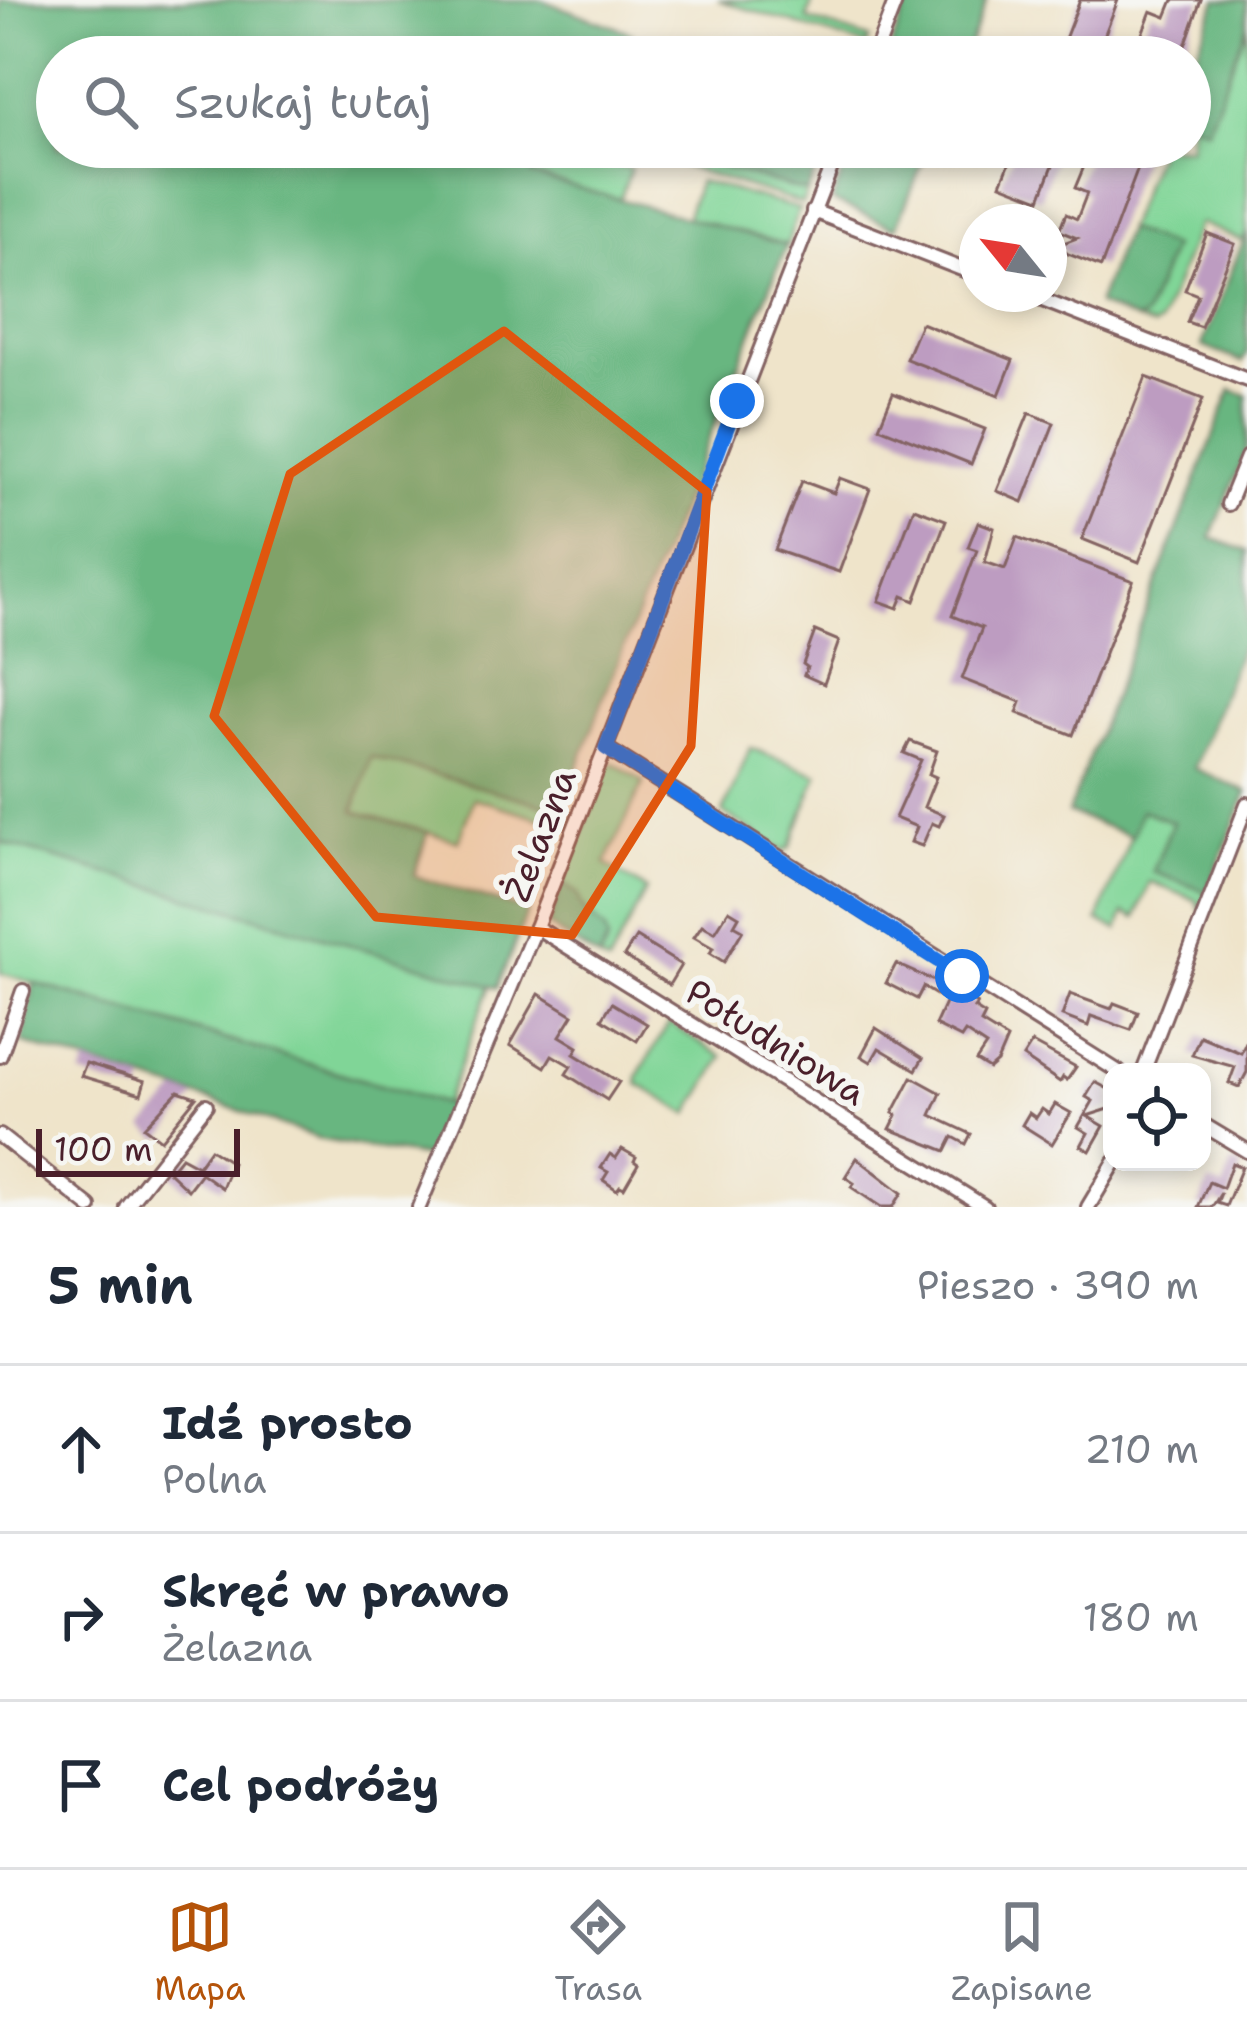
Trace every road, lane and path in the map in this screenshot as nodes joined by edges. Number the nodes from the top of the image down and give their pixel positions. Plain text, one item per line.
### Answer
1 (896, 0) edge
2 (882, 36) edge
3 (830, 168) edge
4 (813, 211) junction
5 (959, 267) edge
6 (1067, 310) edge
7 (1247, 380) edge
8 (1247, 457) edge
9 (1228, 504) dead end
10 (606, 748) junction
11 (1247, 804) edge
12 (536, 927) junction
13 (23, 991) dead end
14 (0, 1056) edge
15 (1104, 1063) edge
16 (1146, 1063) edge
17 (206, 1105) dead end
18 (1211, 1129) edge
19 (0, 1136) edge
20 (1247, 1151) edge
21 (1110, 1171) edge
22 (90, 1207) edge
23 (126, 1207) edge
24 (419, 1207) edge
25 (985, 1207) edge
26 (1088, 1207) edge

1 - 2 street
3 - 4 street, Żelazna
4 - 5 street
4 - 10 street, Żelazna
6 - 7 street
8 - 9 street
10 - 12 street, Żelazna
10 - 15 street
11 - 16 street
12 - 24 street, Żelazna
12 - 25 street, Południowa
13 - 14 street
17 - 23 street
18 - 20 street
19 - 22 street
21 - 26 street

